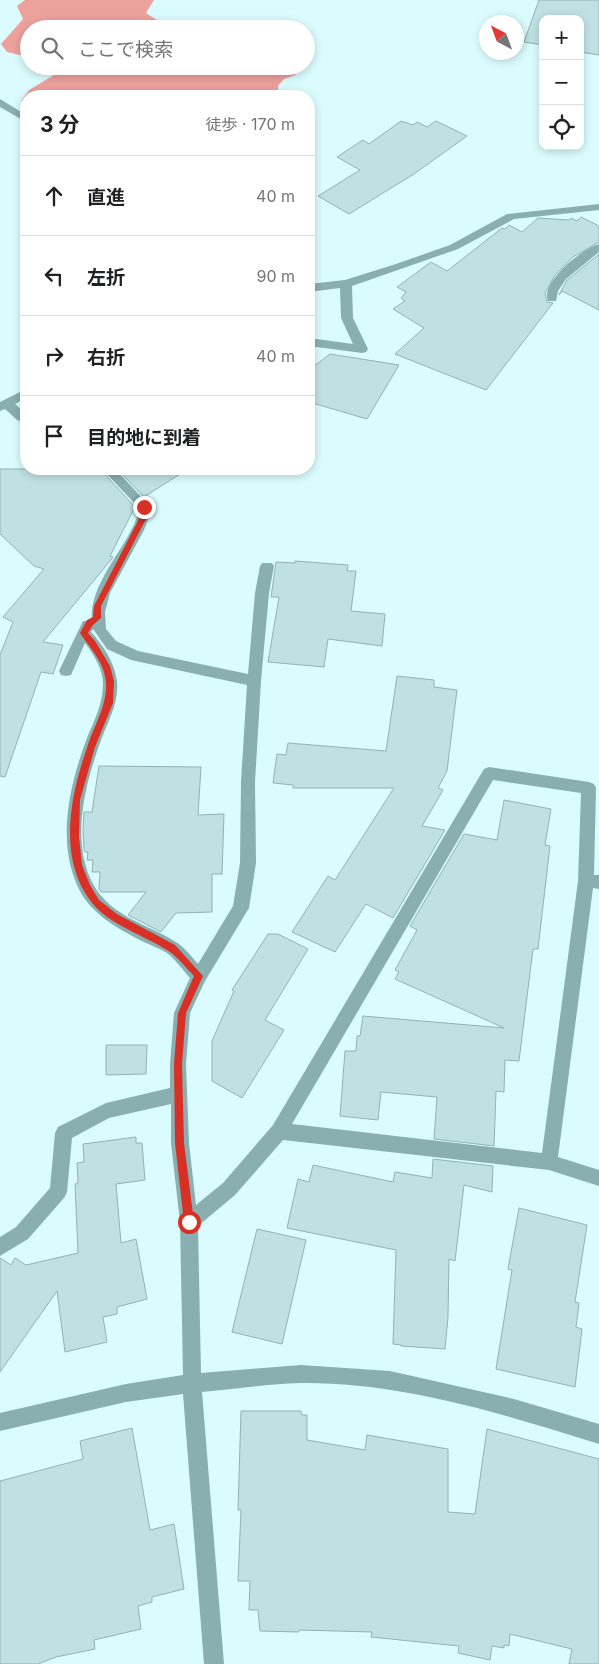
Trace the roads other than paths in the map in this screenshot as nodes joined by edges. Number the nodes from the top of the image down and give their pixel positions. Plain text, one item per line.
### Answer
1 (0, 102) edge
2 (20, 115) edge
3 (599, 207) edge
4 (599, 247) edge
5 (346, 284) junction
6 (315, 287) edge
7 (552, 298) dead end
8 (315, 343) edge
9 (20, 396) edge
10 (3, 405) edge
11 (20, 417) edge
12 (114, 475) edge
13 (266, 566) dead end
14 (97, 618) junction
15 (84, 633) junction
16 (66, 671) dead end
17 (254, 681) junction
18 (593, 882) edge
19 (199, 976) junction
20 (179, 1094) junction
21 (278, 1131) junction
22 (549, 1162) junction
23 (599, 1178) edge
24 (189, 1222) junction
25 (0, 1247) edge
26 (192, 1383) junction
27 (0, 1422) edge
28 (599, 1434) edge
29 (214, 1664) edge

1 - 2 street
3 - 5 street
4 - 7 street
5 - 6 street
5 - 8 street
9 - 10 street
10 - 11 street
12 - 14 street
13 - 17 street
14 - 15 street
14 - 17 street
15 - 16 street
15 - 19 street
17 - 19 street
18 - 21 street
18 - 22 street
19 - 20 street
20 - 24 street
20 - 25 street
21 - 22 street
21 - 24 street
22 - 23 street
24 - 26 street
26 - 27 street
26 - 28 street
26 - 29 street

